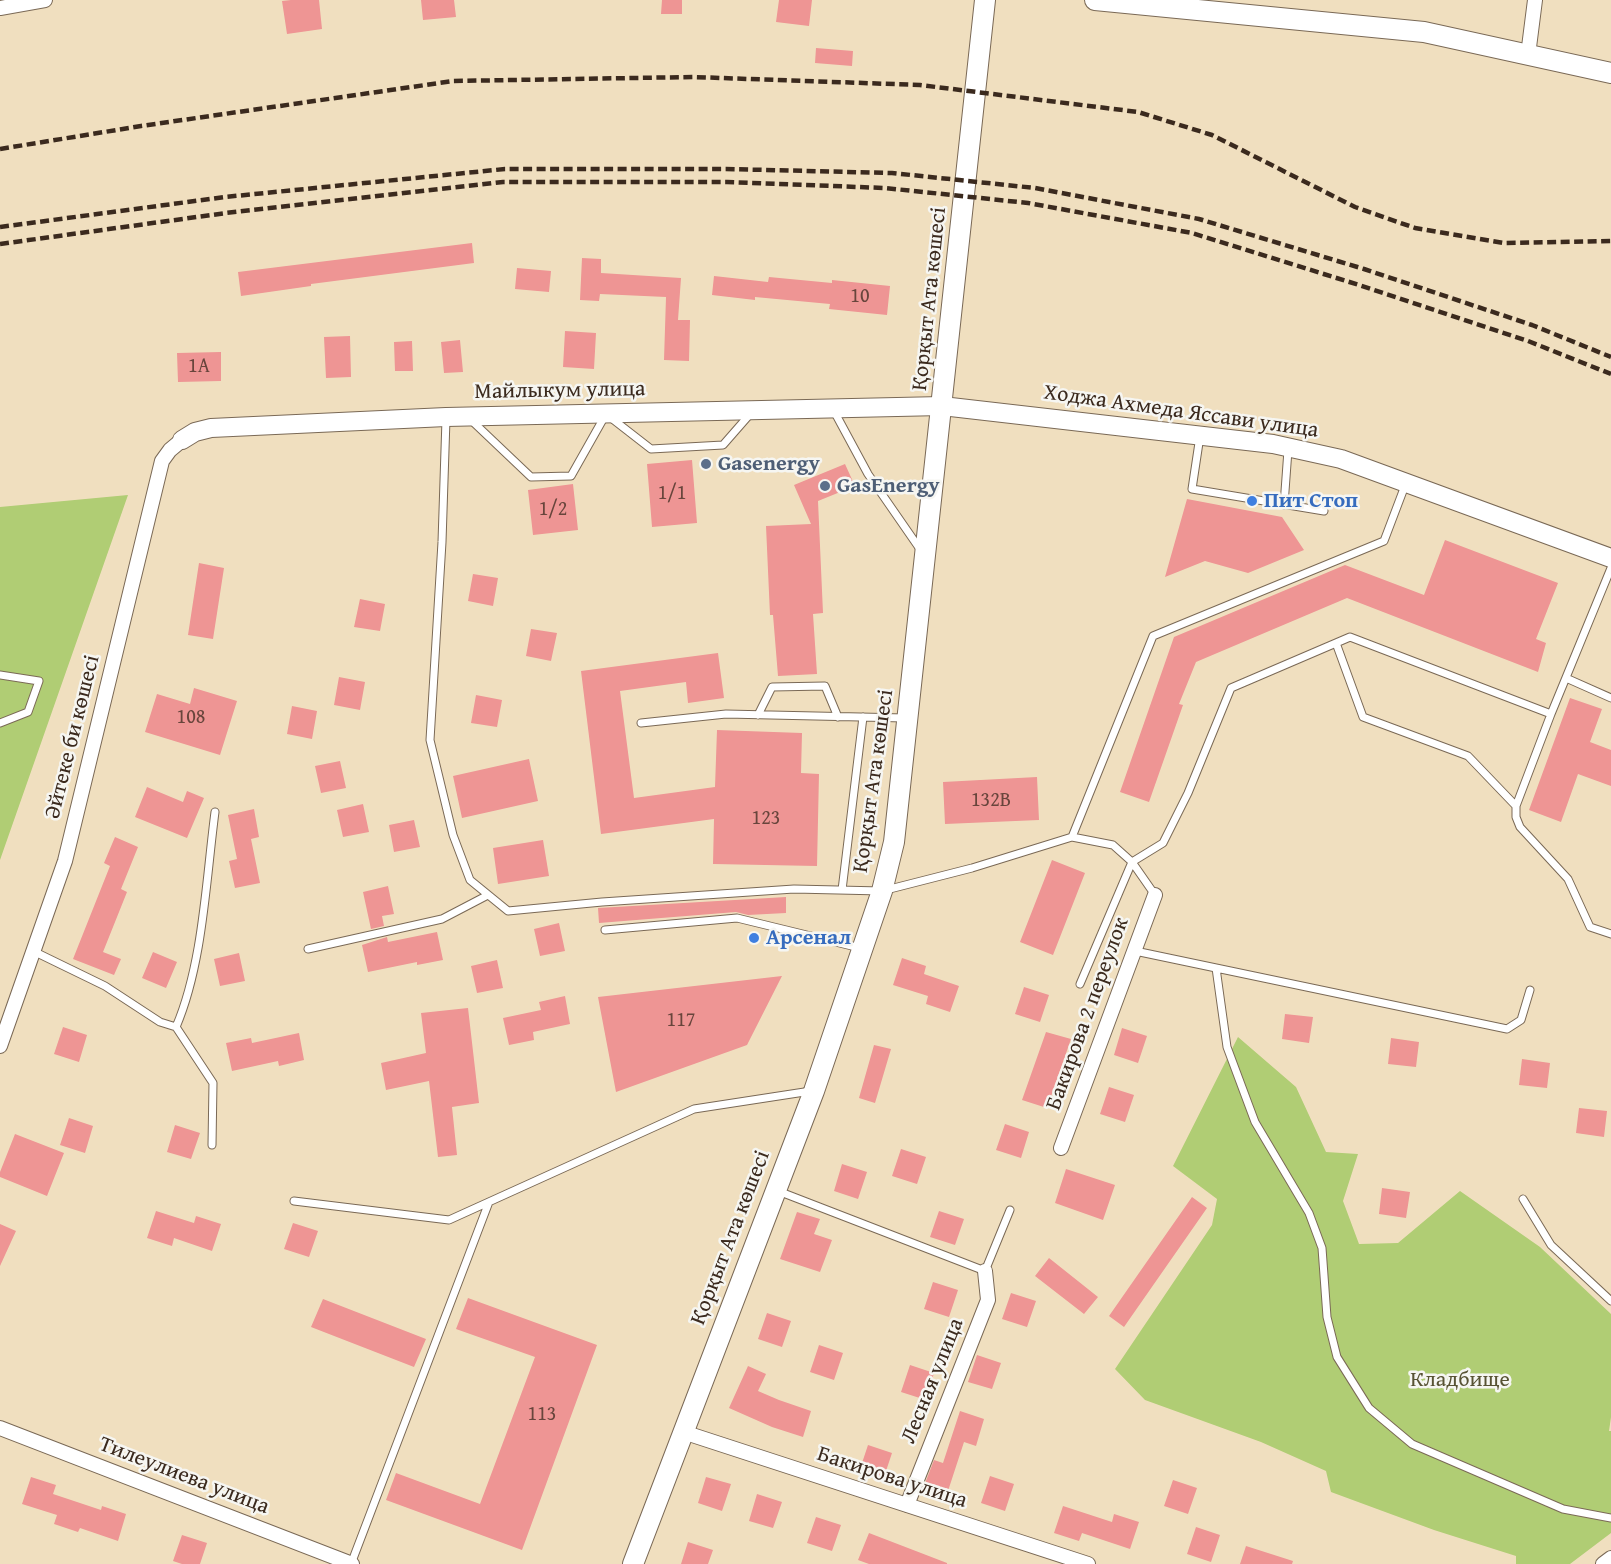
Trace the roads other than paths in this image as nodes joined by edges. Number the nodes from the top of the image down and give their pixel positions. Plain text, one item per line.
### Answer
1 (45, 0) edge
2 (985, 0) edge
3 (1095, 0) edge
4 (1534, 0) edge
5 (0, 8) edge
6 (1528, 55) junction
7 (1611, 73) edge
8 (942, 406) junction
9 (833, 409) junction
10 (753, 410) junction
11 (606, 414) junction
12 (446, 417) junction
13 (467, 417) junction
14 (1200, 436) junction
15 (182, 440) joint
16 (1288, 447) junction
17 (1406, 483) junction
18 (1284, 505) junction
19 (1324, 511) dead end
20 (926, 557) junction
21 (1611, 558) edge
22 (1611, 568) edge
23 (1336, 643) junction
24 (0, 675) edge
25 (1566, 678) junction
26 (1611, 698) edge
27 (1551, 714) junction
28 (758, 715) junction
29 (838, 717) junction
30 (863, 717) junction
31 (908, 718) junction
32 (0, 723) edge
33 (641, 723) dead end
34 (1516, 806) junction
35 (214, 812) dead end
36 (1072, 837) junction
37 (1132, 861) junction
38 (842, 890) junction
39 (882, 891) junction
40 (1155, 894) joint
41 (488, 895) junction
42 (605, 930) dead end
43 (1610, 933) edge
44 (862, 948) junction
45 (308, 949) dead end
46 (33, 951) junction
47 (1135, 951) junction
48 (1216, 968) junction
49 (1080, 984) dead end
50 (1530, 990) dead end
51 (176, 1027) junction
52 (0, 1046) edge
53 (813, 1091) junction
54 (212, 1145) dead end
55 (1061, 1148) dead end
56 (776, 1191) junction
57 (1523, 1198) dead end
58 (294, 1201) dead end
59 (489, 1201) junction
60 (1010, 1210) dead end
61 (985, 1271) junction
62 (1611, 1301) edge
63 (0, 1428) edge
64 (683, 1432) junction
65 (907, 1505) junction
66 (1611, 1518) edge
67 (1611, 1558) edge
68 (352, 1564) edge
69 (633, 1564) edge
70 (1088, 1564) edge
71 (1602, 1564) edge

1 - 5 street
2 - 8 main road, Қорқыт Ата көшесі
3 - 6 main road
4 - 6 street
6 - 7 main road
8 - 9 street, Майлыкум улица
8 - 14 street, Ходжа Ахмеда Яссави улица
8 - 20 main road, Қорқыт Ата көшесі
9 - 10 street, Майлыкум улица
9 - 20 lane
10 - 11 street, Майлыкум улица
10 - 11 lane
11 - 13 street, Майлыкум улица
11 - 13 lane
12 - 13 street, Майлыкум улица
12 - 15 street, Майлыкум улица
12 - 41 lane
14 - 16 street, Ходжа Ахмеда Яссави улица
14 - 18 lane
15 - 46 street, Әйтеке би көшесі
16 - 17 street, Ходжа Ахмеда Яссави улица
16 - 18 lane
17 - 21 street, Ходжа Ахмеда Яссави улица
17 - 36 lane
18 - 19 lane
20 - 31 main road, Қорқыт Ата көшесі
22 - 25 lane
23 - 27 lane
23 - 34 lane
23 - 37 lane
24 - 32 lane
25 - 26 lane
25 - 27 lane
27 - 34 lane
28 - 29 lane
28 - 29 lane
28 - 33 lane
29 - 30 lane
30 - 31 lane
30 - 38 lane
31 - 39 main road, Қорқыт Ата көшесі
34 - 43 lane
35 - 51 lane
36 - 37 lane
36 - 39 lane
37 - 40 lane
37 - 49 lane
38 - 39 lane
38 - 41 lane
39 - 44 main road, Қорқыт Ата көшесі
40 - 47 street, Бакирова 2 переулок
41 - 45 lane
42 - 44 lane
44 - 53 main road, Қорқыт Ата көшесі
46 - 51 lane
46 - 52 street, Әйтеке би көшесі
47 - 48 lane
47 - 55 street, Бакирова 2 переулок
48 - 50 lane
48 - 66 lane
51 - 54 lane
53 - 56 main road, Қорқыт Ата көшесі
53 - 59 lane
56 - 61 lane
56 - 64 main road, Қорқыт Ата көшесі
57 - 62 lane
58 - 59 lane
59 - 68 lane
60 - 61 lane
61 - 65 street, Лесная улица
63 - 68 street, Тилеулиева улица
64 - 65 street, Бакирова улица
64 - 69 main road, Қорқыт Ата көшесі
65 - 70 street, Бакирова улица
67 - 71 street

